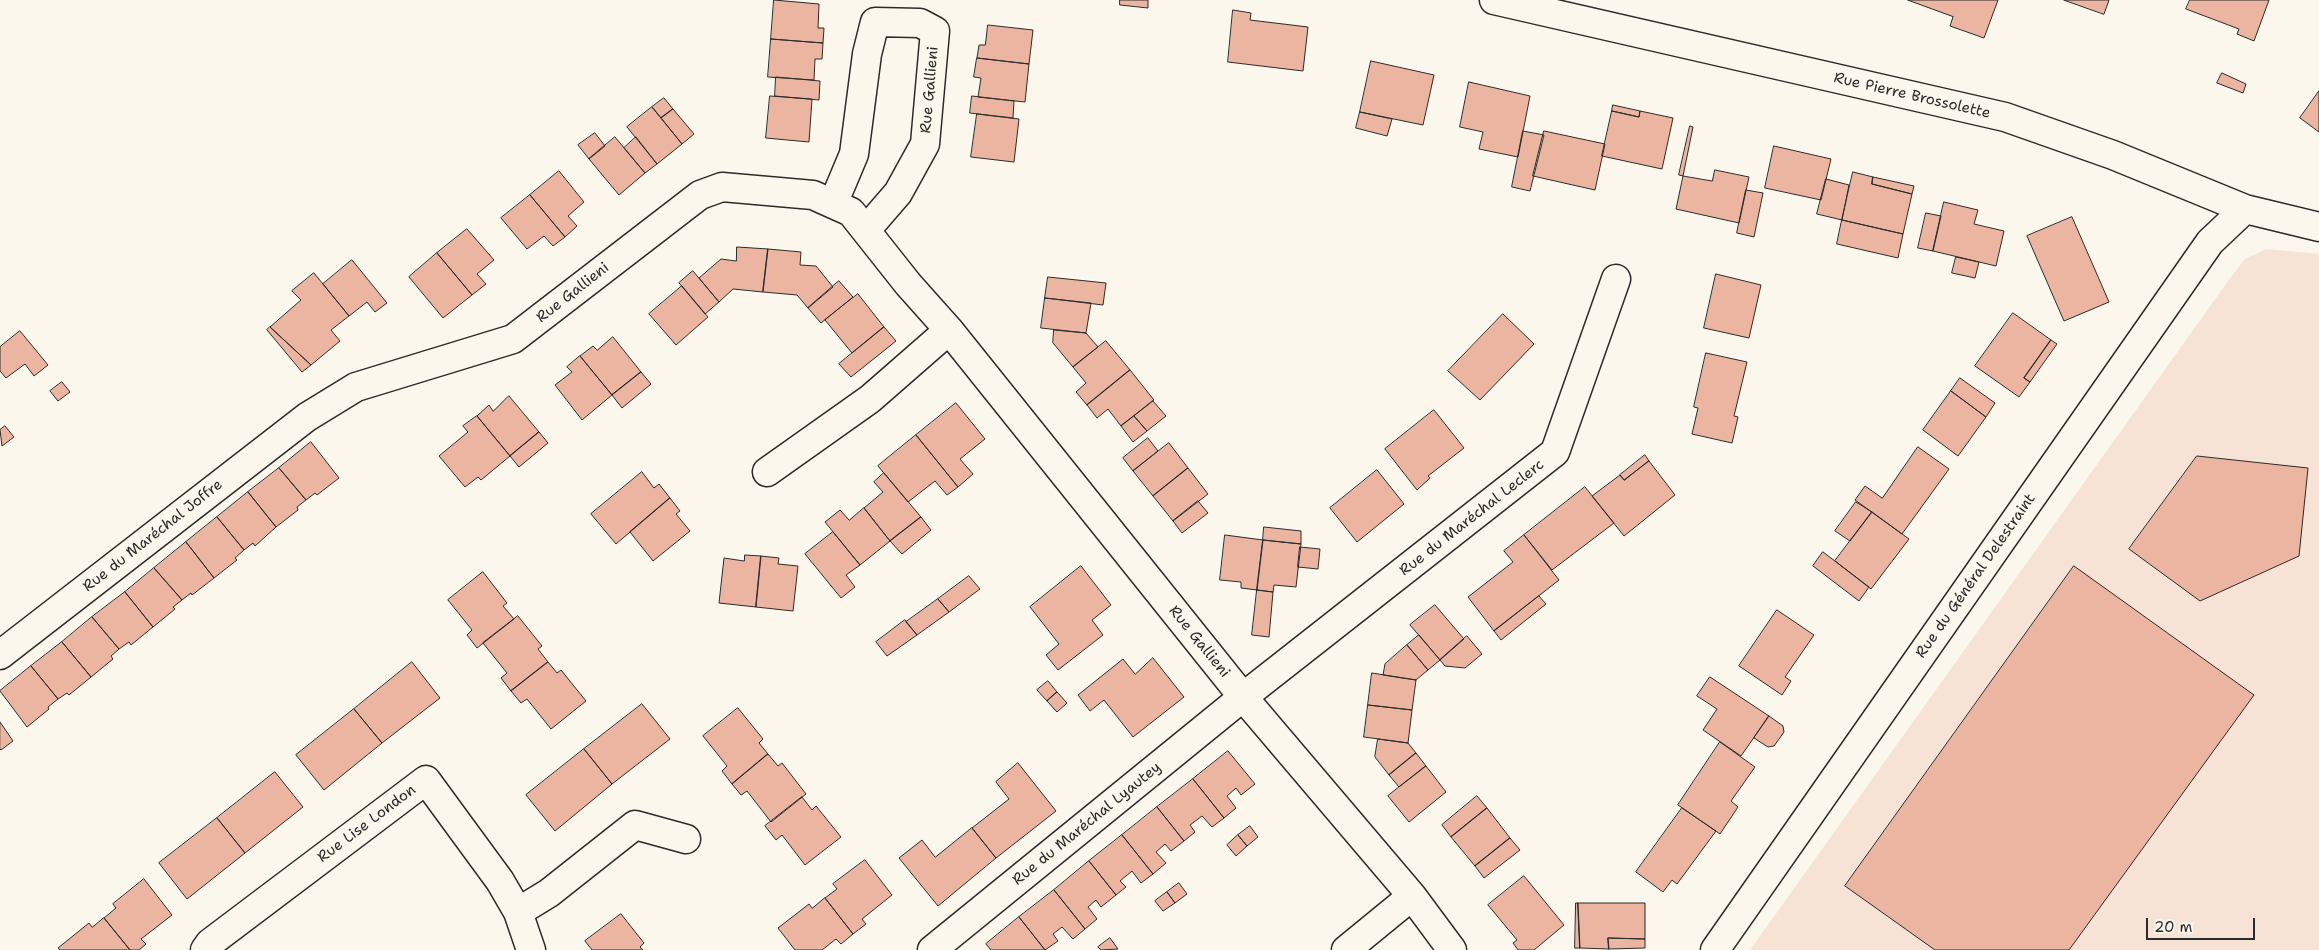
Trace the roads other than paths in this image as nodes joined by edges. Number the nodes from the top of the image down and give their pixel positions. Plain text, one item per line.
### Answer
1 (1494, 0) edge
2 (833, 204) junction
3 (2245, 209) junction
4 (2319, 227) edge
5 (866, 230) junction
6 (1616, 279) dead end
7 (950, 330) junction
8 (307, 417) joint
9 (767, 472) dead end
10 (0, 655) edge
11 (1243, 697) junction
12 (686, 839) dead end
13 (1412, 896) junction
14 (518, 912) junction
15 (205, 950) edge
16 (530, 950) edge
17 (932, 950) edge
18 (1346, 950) edge
19 (1452, 950) edge
20 (1715, 950) edge

1 - 3 street, Rue Pierre Brossolette
2 - 5 street, Rue Gallieni
2 - 5 street, Rue Gallieni
2 - 8 street, Rue Gallieni
3 - 4 street, Rue Pierre Brossolette
3 - 20 street, Rue du Général Delestraint
5 - 7 street, Rue Gallieni
6 - 11 street, Rue du Maréchal Leclerc
7 - 9 street
7 - 11 street, Rue Gallieni
8 - 10 street, Rue du Maréchal Joffre
11 - 13 street, Rue Gallieni
11 - 17 street, Rue du Maréchal Lyautey
12 - 14 street
13 - 18 street
13 - 19 street, Rue Gallieni
14 - 15 street, Rue Lise London
14 - 16 street, Rue Lise London

